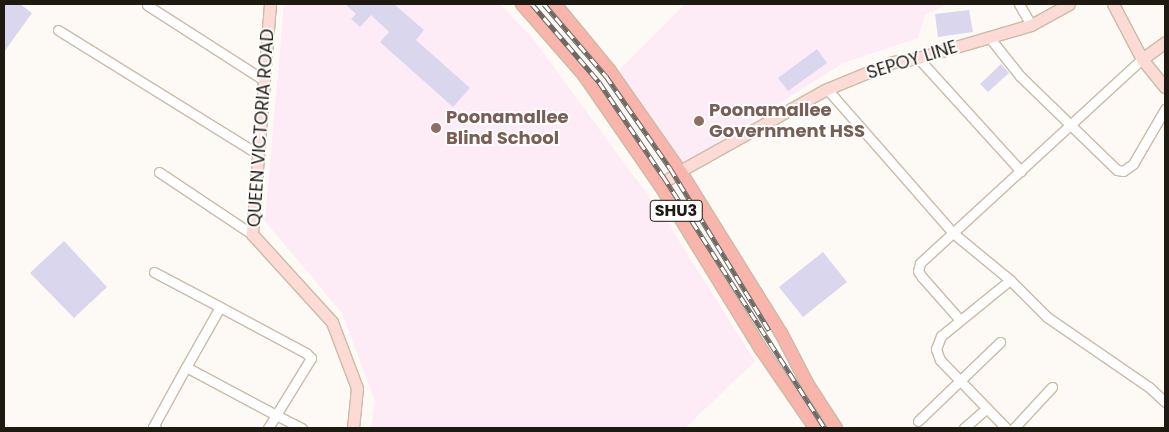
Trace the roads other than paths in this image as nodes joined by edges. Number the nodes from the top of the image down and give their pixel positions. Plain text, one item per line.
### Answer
1 (270, 4) edge
2 (522, 4) edge
3 (555, 4) edge
4 (1019, 4) edge
5 (1068, 4) edge
6 (1113, 4) edge
7 (146, 5) edge
8 (1031, 25) junction
9 (58, 30) dead end
10 (989, 37) junction
11 (1165, 42) edge
12 (918, 58) junction
13 (1142, 59) junction
14 (264, 80) junction
15 (1165, 88) edge
16 (828, 89) junction
17 (1165, 109) edge
18 (1071, 124) junction
19 (258, 154) junction
20 (680, 171) junction
21 (1021, 171) junction
22 (159, 172) dead end
23 (660, 185) junction
24 (953, 233) junction
25 (252, 234) junction
26 (154, 272) dead end
27 (1010, 280) junction
28 (220, 307) junction
29 (960, 320) junction
30 (1000, 342) dead end
31 (186, 367) junction
32 (961, 383) junction
33 (1052, 387) dead end
34 (1165, 402) edge
35 (986, 409) junction
36 (276, 415) junction
37 (918, 421) dead end
38 (153, 428) edge
39 (268, 428) edge
40 (302, 428) edge
41 (352, 428) edge
42 (815, 428) edge
43 (836, 428) edge
44 (964, 428) edge
45 (1006, 428) edge
46 (1014, 428) edge

1 - 14 street, QUEEN VICTORIA ROAD
2 - 23 main road, SHU3
3 - 20 main road, SHU3
4 - 8 street
5 - 8 street, SEPOY LINE
6 - 13 street
7 - 14 street
8 - 10 street, SEPOY LINE
9 - 19 street
10 - 12 street, SEPOY LINE
10 - 18 street
11 - 13 street
12 - 16 street, SEPOY LINE
12 - 21 street
13 - 15 street
13 - 18 street
14 - 19 street, QUEEN VICTORIA ROAD
16 - 20 street, SEPOY LINE
16 - 24 street
17 - 18 street
18 - 21 street
19 - 25 street, QUEEN VICTORIA ROAD
20 - 23 street, SEPOY LINE
20 - 43 main road, SHU3
21 - 24 street
22 - 25 street
23 - 42 main road, SHU3
24 - 27 street
24 - 29 street
25 - 41 street, QUEEN VICTORIA ROAD
26 - 28 street
27 - 29 street
27 - 34 street
28 - 31 street
28 - 36 street
29 - 32 street
30 - 32 street
31 - 36 street
31 - 38 street
32 - 35 street
32 - 37 street
33 - 46 street
35 - 44 street
35 - 45 street
36 - 39 street
36 - 40 street

